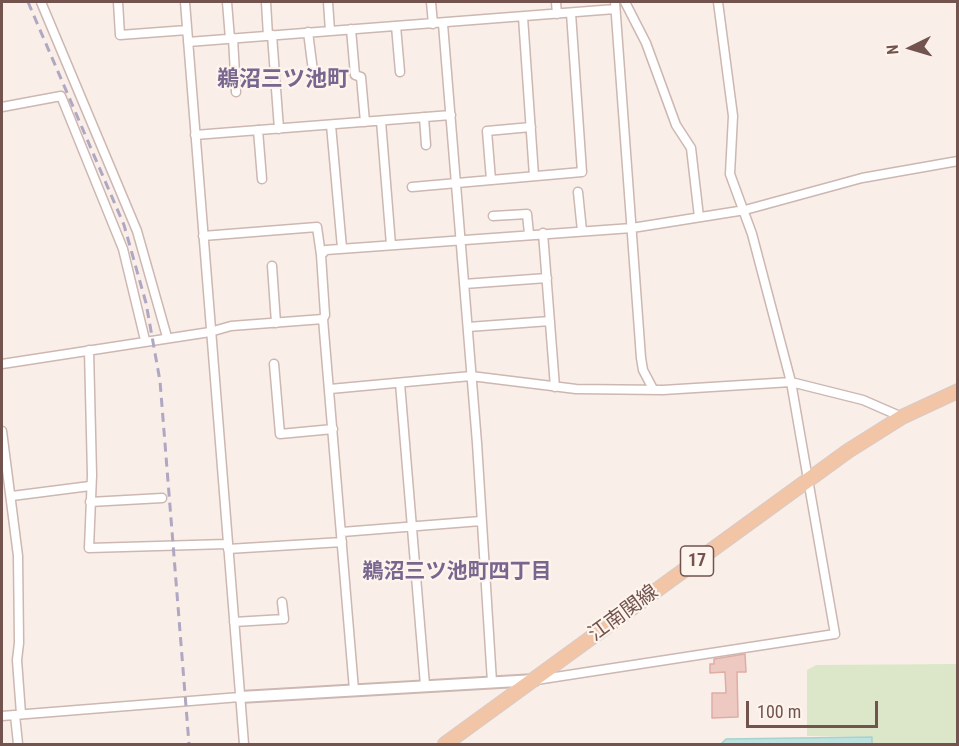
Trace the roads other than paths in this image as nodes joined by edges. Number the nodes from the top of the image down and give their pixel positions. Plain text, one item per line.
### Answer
1 (41, 2) edge
2 (118, 2) edge
3 (185, 2) edge
4 (227, 2) edge
5 (266, 2) edge
6 (328, 2) edge
7 (431, 2) edge
8 (556, 2) edge
9 (626, 2) edge
10 (718, 2) edge
11 (615, 5) edge
12 (571, 13) junction
13 (557, 14) junction
14 (523, 17) junction
15 (438, 24) junction
16 (396, 26) junction
17 (351, 29) junction
18 (187, 30) junction
19 (330, 31) junction
20 (308, 32) junction
21 (270, 35) junction
22 (232, 38) junction
23 (188, 42) junction
24 (313, 71) dead end
25 (400, 72) dead end
26 (236, 92) dead end
27 (2, 107) edge
28 (451, 116) junction
29 (424, 117) junction
30 (381, 121) junction
31 (365, 122) junction
32 (332, 124) junction
33 (531, 127) junction
34 (279, 129) junction
35 (258, 130) junction
36 (195, 135) junction
37 (426, 145) dead end
38 (957, 161) edge
39 (534, 176) junction
40 (262, 179) dead end
41 (491, 180) junction
42 (456, 183) junction
43 (412, 187) dead end
44 (578, 192) dead end
45 (745, 210) junction
46 (493, 216) dead end
47 (699, 217) junction
48 (632, 228) junction
49 (582, 231) junction
50 (543, 233) junction
51 (529, 234) junction
52 (202, 236) junction
53 (461, 240) junction
54 (391, 245) junction
55 (342, 248) junction
56 (321, 255) junction
57 (272, 266) dead end
58 (547, 278) junction
59 (464, 284) junction
60 (323, 319) junction
61 (550, 321) junction
62 (276, 323) junction
63 (468, 327) junction
64 (210, 332) junction
65 (167, 337) junction
66 (145, 340) junction
67 (89, 350) junction
68 (2, 364) edge
69 (274, 364) dead end
70 (471, 376) junction
71 (791, 382) junction
72 (400, 383) junction
73 (555, 387) junction
74 (330, 389) junction
75 (653, 389) junction
76 (957, 391) edge
77 (902, 417) junction
78 (333, 429) junction
79 (2, 431) edge
80 (3, 445) edge
81 (809, 480) junction
82 (90, 486) junction
83 (12, 496) junction
84 (162, 498) dead end
85 (90, 502) junction
86 (481, 521) junction
87 (410, 526) junction
88 (342, 537) junction
89 (227, 546) junction
90 (282, 602) dead end
91 (234, 622) junction
92 (535, 680) junction
93 (492, 682) junction
94 (425, 686) junction
95 (354, 690) junction
96 (240, 697) junction
97 (18, 714) junction
98 (2, 716) edge
99 (18, 744) edge
100 (244, 744) edge
101 (445, 744) edge

1 - 65 street
2 - 18 street
3 - 18 street
4 - 22 street
5 - 21 street
6 - 19 street
7 - 15 street
8 - 13 street
9 - 47 street
10 - 45 street
11 - 12 street
11 - 48 street
12 - 13 street
12 - 39 street
13 - 14 street
14 - 15 street
14 - 33 street
15 - 16 street
15 - 28 street
16 - 17 street
16 - 25 street
17 - 19 street
17 - 31 street
18 - 23 street
19 - 20 street
20 - 21 street
20 - 24 street
21 - 22 street
21 - 34 street
22 - 23 street
22 - 26 street
23 - 36 street
27 - 66 street
28 - 29 street
28 - 42 street
29 - 30 street
29 - 37 street
30 - 31 street
30 - 54 street
31 - 32 street
32 - 34 street
32 - 55 street
33 - 39 street
33 - 41 street
34 - 35 street
35 - 36 street
35 - 40 street
36 - 52 street
38 - 45 street
39 - 41 street
41 - 42 street
42 - 43 street
42 - 53 street
44 - 49 street
45 - 47 street
45 - 71 street
46 - 51 street
47 - 48 street
48 - 49 street
48 - 75 street
49 - 50 street
50 - 51 street
50 - 58 street
51 - 53 street
52 - 56 street
52 - 64 street
53 - 54 street
53 - 59 street
54 - 55 street
55 - 56 street
56 - 60 street
57 - 62 street
58 - 59 street
58 - 61 street
59 - 63 street
60 - 62 street
60 - 74 street
61 - 63 street
61 - 73 street
62 - 64 street
63 - 70 street
64 - 65 street
64 - 89 street
65 - 66 street
66 - 67 street
67 - 68 street
67 - 82 street
69 - 78 street
70 - 72 street
70 - 73 street
70 - 86 street
71 - 75 street
71 - 77 street
71 - 81 street
72 - 74 street
72 - 87 street
73 - 75 street
74 - 78 street
76 - 77 main road, 江南関線 / 17
77 - 81 main road, 江南関線 / 17
78 - 88 street
79 - 80 street
80 - 83 street
81 - 92 main road, 江南関線 / 17
81 - 92 street
82 - 83 street
82 - 85 street
83 - 97 street
84 - 85 street
85 - 89 street
86 - 87 street
86 - 93 street
87 - 88 street
87 - 94 street
88 - 89 street
88 - 95 street
89 - 91 street
90 - 91 street
91 - 96 street
92 - 93 street
92 - 101 main road, 江南関線 / 17
93 - 94 street
94 - 95 street
95 - 96 street
96 - 97 street
96 - 100 street
97 - 98 street
97 - 99 street

